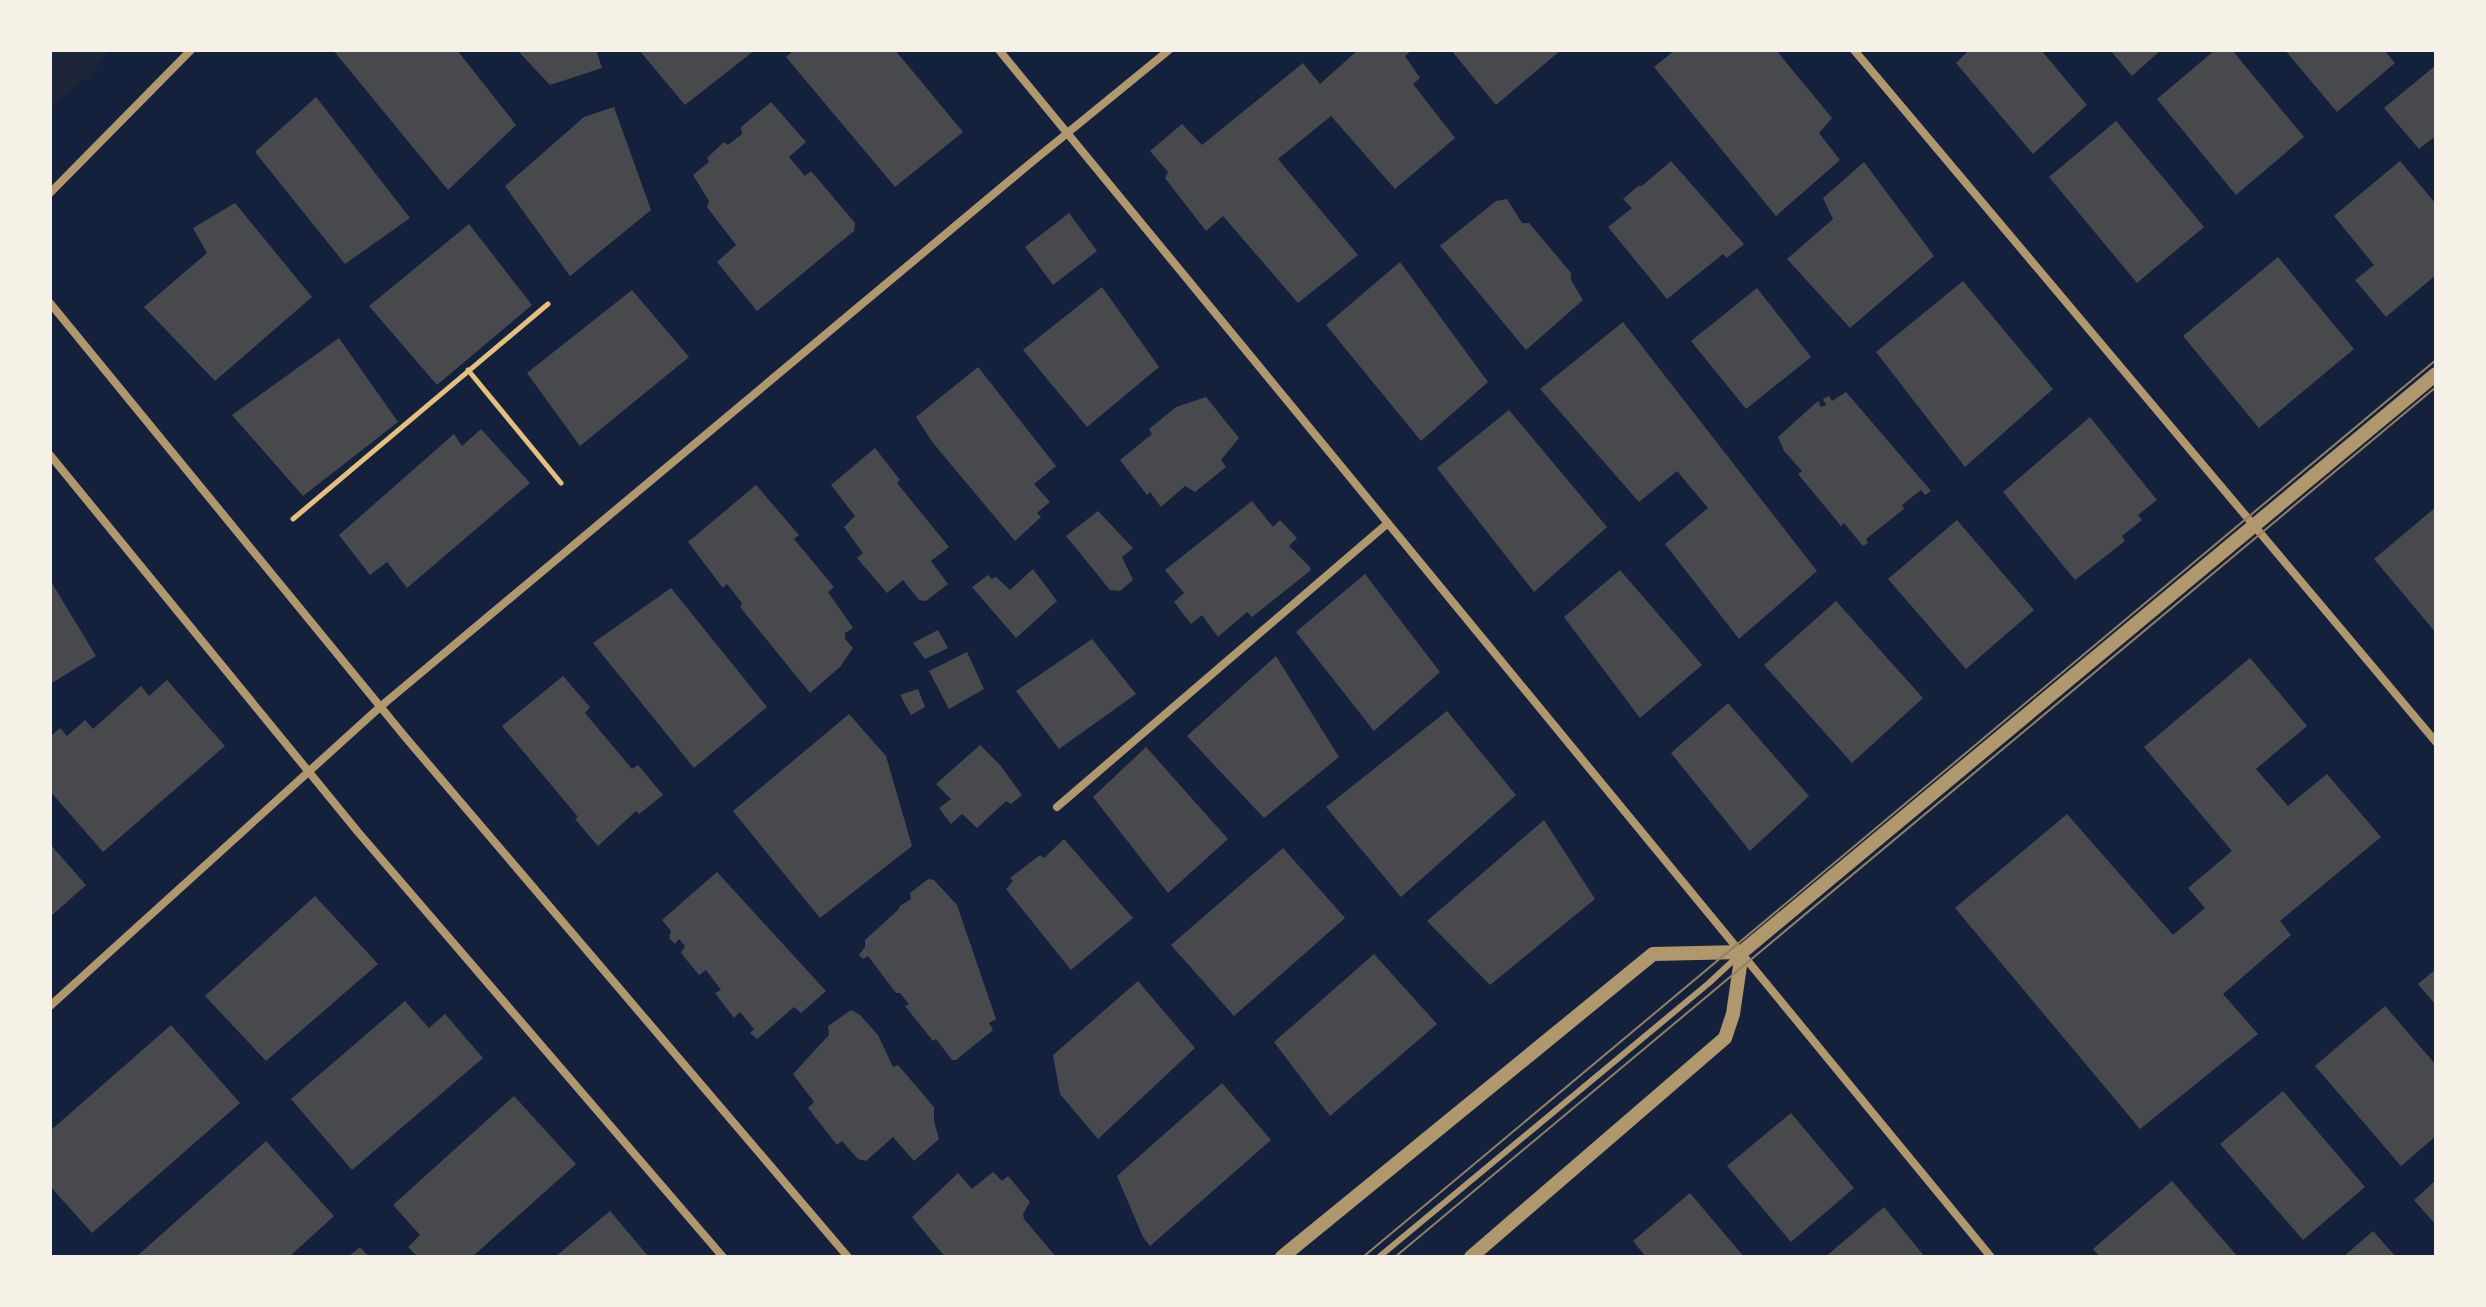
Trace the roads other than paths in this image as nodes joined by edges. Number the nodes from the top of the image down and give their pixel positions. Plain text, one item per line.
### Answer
1 (191, 50) edge
2 (999, 50) edge
3 (1169, 50) edge
4 (1854, 50) edge
5 (1068, 132) junction
6 (50, 193) edge
7 (50, 303) edge
8 (2436, 374) edge
9 (50, 455) edge
10 (1388, 523) junction
11 (2255, 525) junction
12 (380, 707) junction
13 (2436, 742) edge
14 (308, 772) junction
15 (1057, 807) dead end
16 (1742, 952) junction
17 (50, 1006) edge
18 (723, 1257) edge
19 (848, 1257) edge
20 (1282, 1257) edge
21 (1379, 1257) edge
22 (1471, 1257) edge
23 (1991, 1257) edge

1 - 6 street
2 - 5 street
3 - 5 street
4 - 11 street
5 - 10 street
5 - 12 street
7 - 12 street
8 - 11 street
9 - 14 street
10 - 15 street
10 - 16 street
11 - 13 street
11 - 16 street
12 - 14 street
12 - 19 street
14 - 17 street
14 - 18 street
16 - 20 street
16 - 21 lane
16 - 22 street
16 - 23 street

